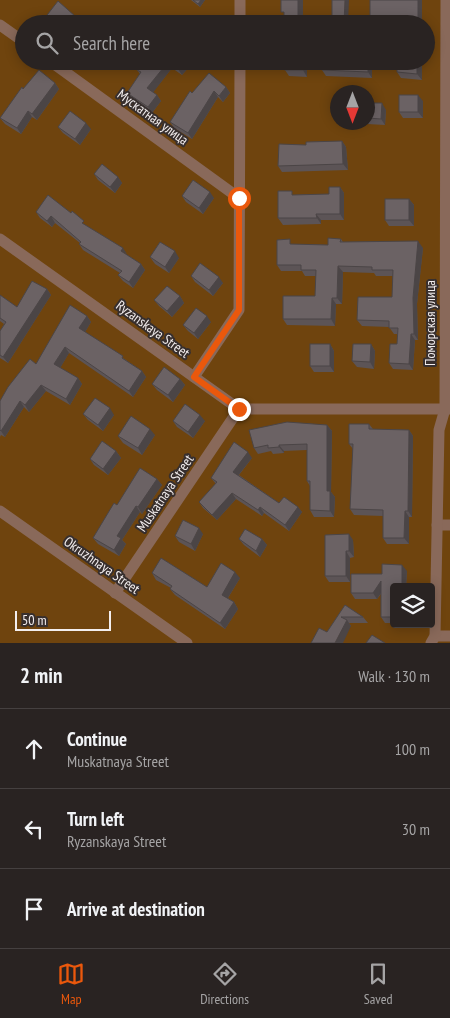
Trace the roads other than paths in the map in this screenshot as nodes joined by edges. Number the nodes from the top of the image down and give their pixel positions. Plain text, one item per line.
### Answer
1 (240, 0) edge
2 (446, 0) edge
3 (240, 15) edge
4 (0, 25) edge
5 (15, 36) edge
6 (62, 70) edge
7 (240, 70) edge
8 (239, 198) junction
9 (0, 239) edge
10 (194, 377) junction
11 (239, 409) junction
12 (448, 409) edge
13 (0, 511) edge
14 (436, 525) junction
15 (450, 525) edge
16 (115, 593) junction
17 (450, 636) edge
18 (433, 640) edge
19 (187, 643) edge

1 - 3 street
2 - 12 street, Поморская улица
4 - 5 street
6 - 8 street, Мускатная улица
7 - 8 street
8 - 10 street
9 - 10 street, Ryzanskaya Street
10 - 11 street, Ryzanskaya Street
11 - 12 street
11 - 16 street, Muskatnaya Street
12 - 14 street, Поморская улица
13 - 16 street, Okruzhnaya Street
14 - 15 street
14 - 18 street, Поморская улица
16 - 19 street, Okruzhnaya Street
17 - 18 street

